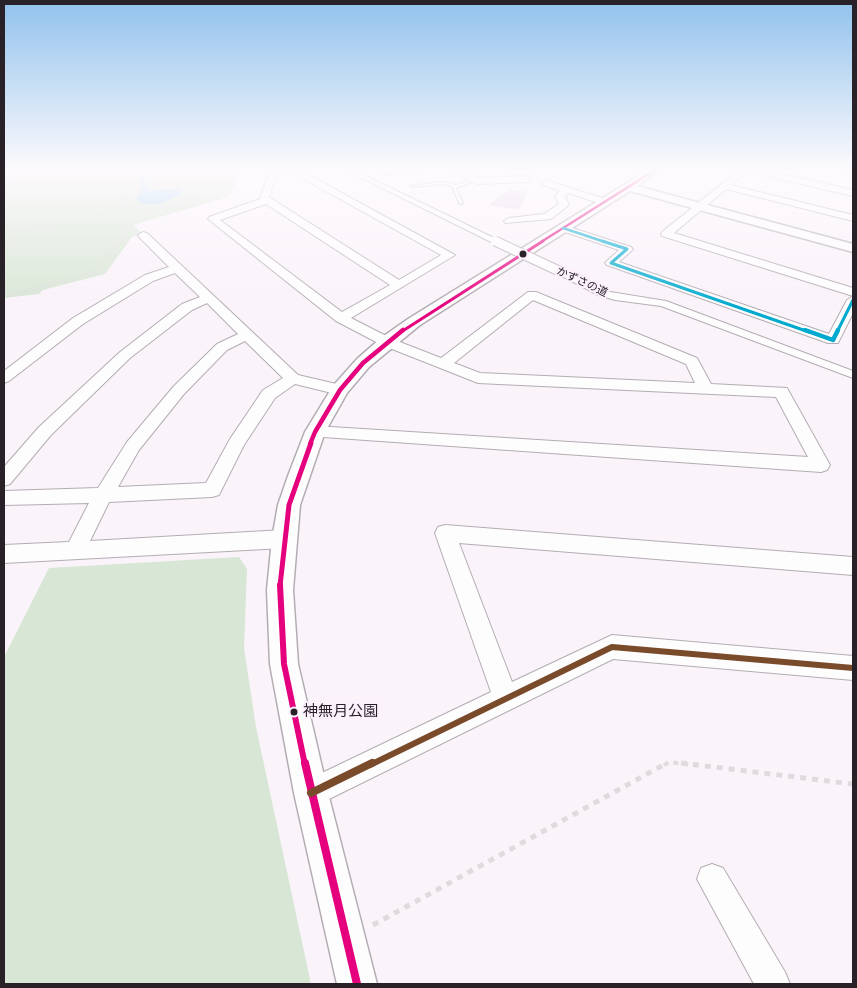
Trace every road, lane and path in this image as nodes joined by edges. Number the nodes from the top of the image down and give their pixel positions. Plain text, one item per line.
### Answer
1 (100, 216) edge
2 (138, 216) edge
3 (221, 216) edge
4 (293, 216) edge
5 (378, 216) edge
6 (445, 216) edge
7 (548, 216) edge
8 (582, 216) edge
9 (687, 216) edge
10 (736, 216) edge
11 (509, 221) dead end
12 (4, 227) edge
13 (563, 228) junction
14 (14, 230) junction
15 (143, 235) dead end
16 (4, 248) edge
17 (853, 248) edge
18 (177, 268) junction
19 (399, 285) junction
20 (853, 292) edge
21 (4, 295) edge
22 (209, 298) junction
23 (853, 300) edge
24 (341, 318) junction
25 (246, 335) junction
26 (387, 342) junction
27 (443, 364) junction
28 (853, 375) edge
29 (4, 378) edge
30 (293, 379) junction
31 (705, 388) junction
32 (340, 390) junction
33 (315, 432) junction
34 (4, 479) edge
35 (103, 495) junction
36 (4, 498) edge
37 (284, 539) junction
38 (75, 550) junction
39 (4, 554) edge
40 (853, 566) edge
41 (853, 668) edge
42 (506, 698) junction
43 (853, 784) edge
44 (311, 793) junction
45 (712, 879) dead end
46 (346, 940) junction
47 (357, 984) edge
48 (773, 984) edge

1 - 14 path
2 - 21 path
3 - 24 street
4 - 19 street
5 - 19 street
6 - 28 street, かずさの道, bridge
7 - 11 street
8 - 13 street
9 - 20 street
10 - 17 street
12 - 14 path
13 - 23 street
13 - 26 street
14 - 16 path
15 - 18 street
18 - 22 street
18 - 29 street
19 - 24 street
22 - 25 street
22 - 34 street
24 - 26 street
25 - 30 street
25 - 35 street
26 - 27 street
26 - 32 street
27 - 31 street
27 - 31 street
30 - 32 street
30 - 35 street
31 - 33 street
32 - 33 street
33 - 37 street
35 - 36 street
35 - 38 street
37 - 38 street
37 - 44 street
38 - 39 street
40 - 42 street
41 - 42 street
42 - 44 street
43 - 46 path
44 - 46 street
45 - 48 street
46 - 47 street

